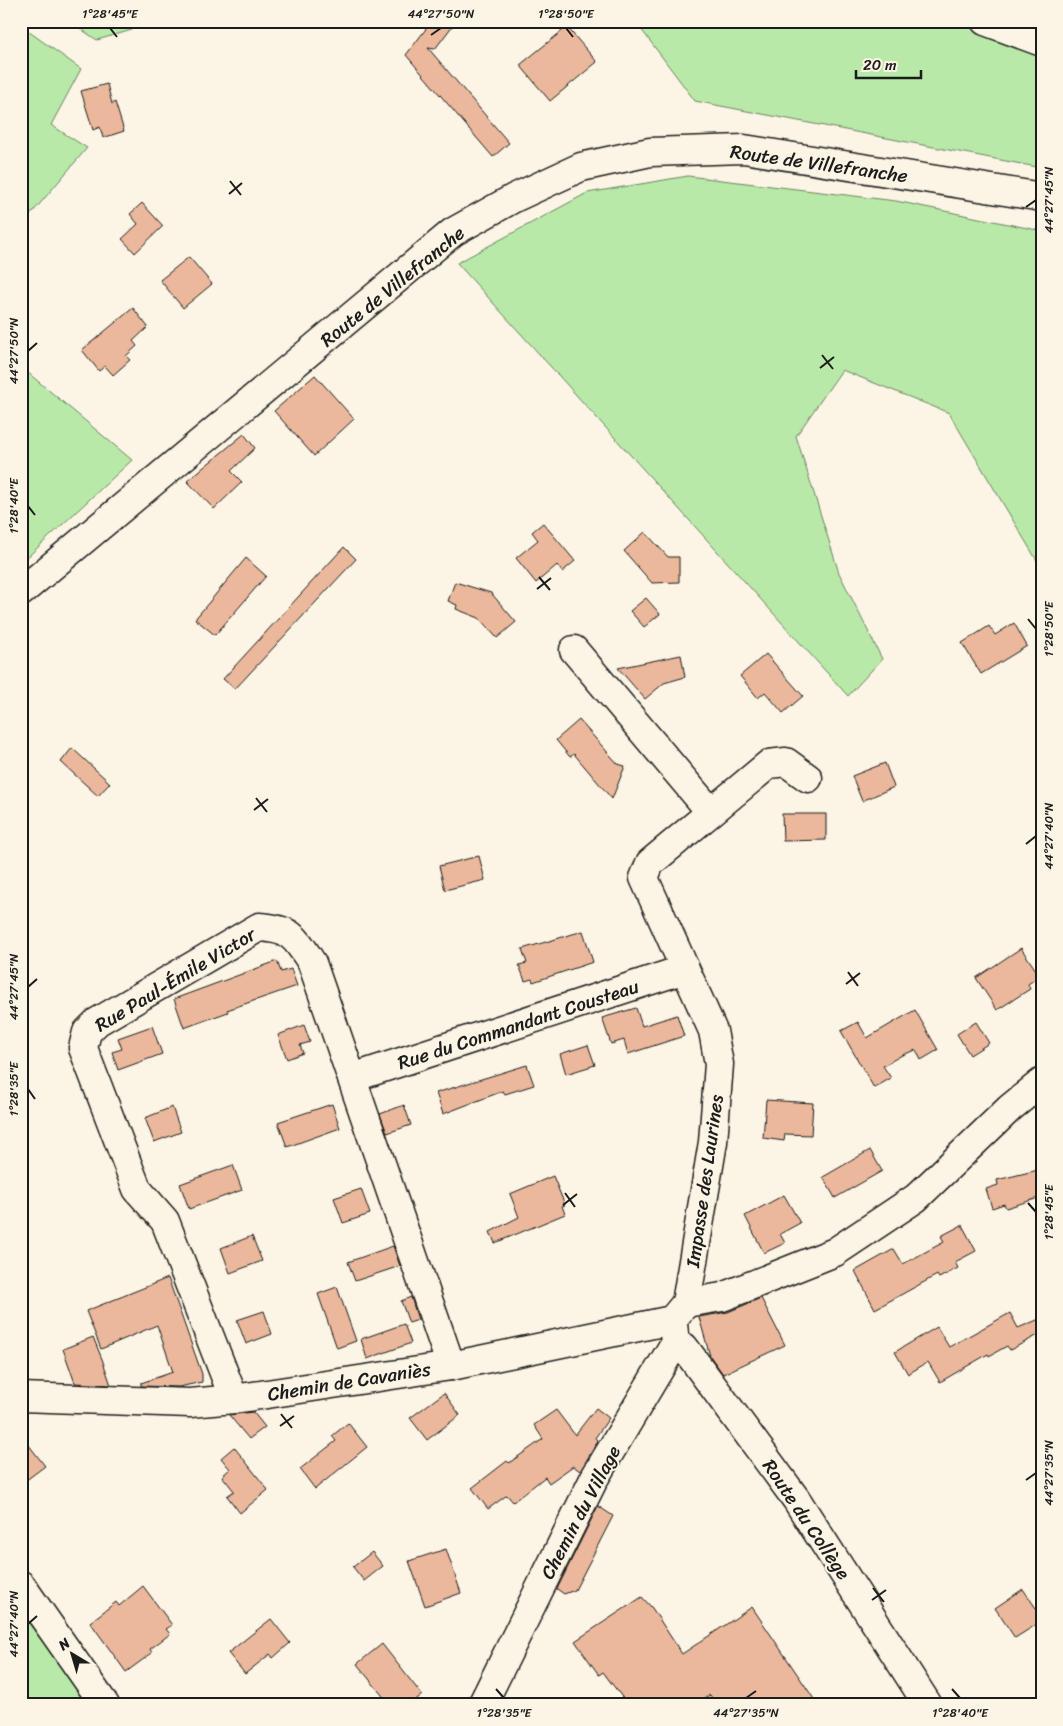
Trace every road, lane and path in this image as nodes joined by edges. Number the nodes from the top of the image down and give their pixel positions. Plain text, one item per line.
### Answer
1 (985, 21) edge
2 (1042, 42) edge
3 (1042, 197) edge
4 (21, 592) edge
5 (574, 650) dead end
6 (808, 778) dead end
7 (710, 811) junction
8 (685, 970) junction
9 (352, 1078) junction
10 (1042, 1082) edge
11 (678, 1322) junction
12 (451, 1366) junction
13 (21, 1397) edge
14 (234, 1399) junction
15 (21, 1585) edge
16 (105, 1705) edge
17 (482, 1705) edge
18 (928, 1705) edge

1 - 2 street
3 - 4 street, Route de Villefranche
5 - 7 street
6 - 7 street, Impasse des Laurines
7 - 8 street, Impasse des Laurines
8 - 9 street, Rue du Commandant Cousteau
8 - 11 street, Impasse des Laurines
9 - 12 street, Rue Paul-Émile Victor
9 - 14 street, Rue Paul-Émile Victor
10 - 11 street, Chemin de Cavaniès
11 - 12 street, Chemin de Cavaniès
11 - 17 street, Chemin du Village
11 - 18 street, Route du Collège
12 - 14 street, Chemin de Cavaniès
13 - 14 street, Chemin de Cavaniès
15 - 16 street

